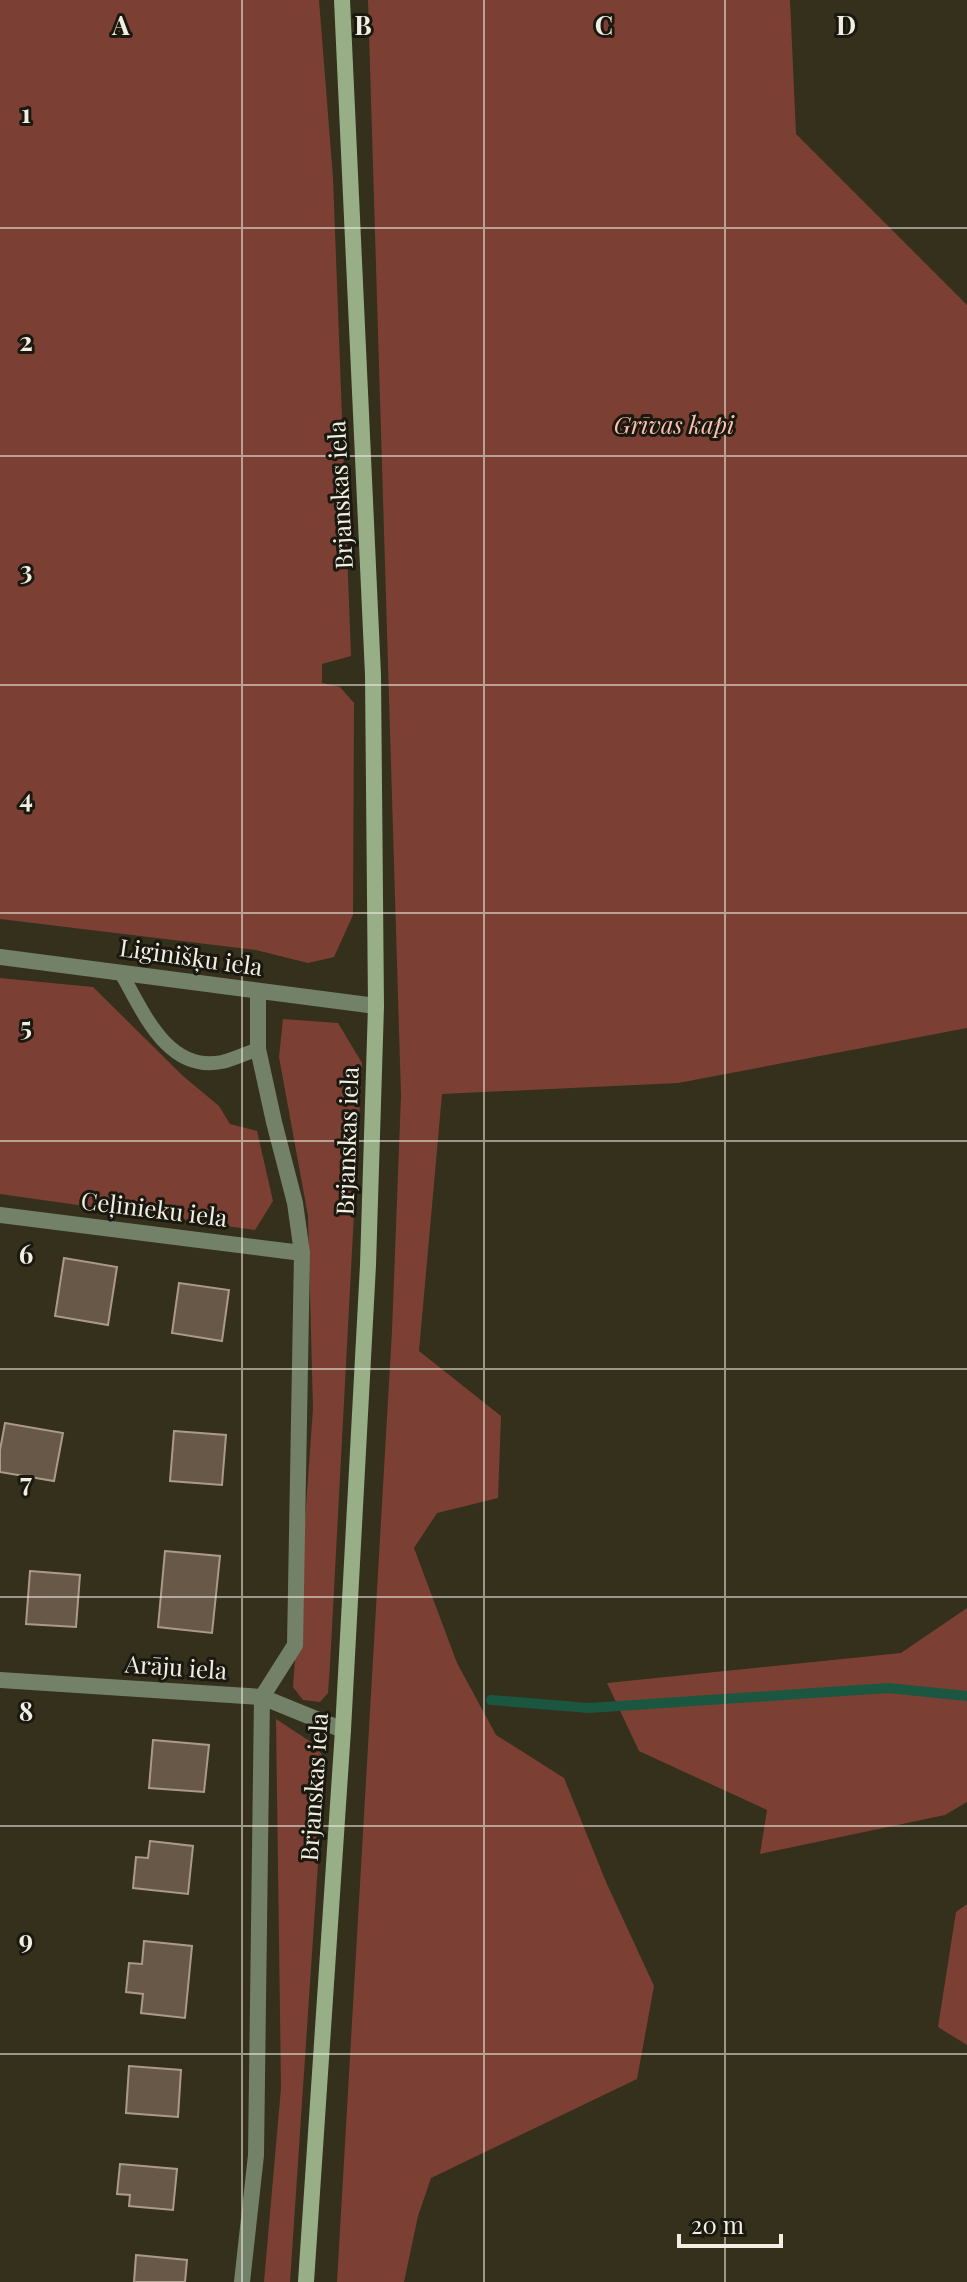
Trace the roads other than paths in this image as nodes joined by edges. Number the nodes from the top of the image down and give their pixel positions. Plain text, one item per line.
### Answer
1 (342, 0) edge
2 (0, 957) edge
3 (121, 973) junction
4 (258, 992) junction
5 (376, 1006) junction
6 (258, 1049) junction
7 (0, 1215) edge
8 (302, 1253) junction
9 (0, 1680) edge
10 (262, 1697) junction
11 (343, 1730) junction
12 (242, 2282) edge
13 (306, 2282) edge

1 - 5 main road, Brjanskas iela
2 - 3 street, Liginišķu iela
3 - 4 street, Liginišķu iela
3 - 6 lane
4 - 5 street, Liginišķu iela
4 - 6 street
5 - 11 main road, Brjanskas iela
6 - 8 street
7 - 8 street, Ceļinieku iela
8 - 10 street
9 - 10 street, Arāju iela
10 - 11 street, Arāju iela
10 - 12 street
11 - 13 main road, Brjanskas iela

